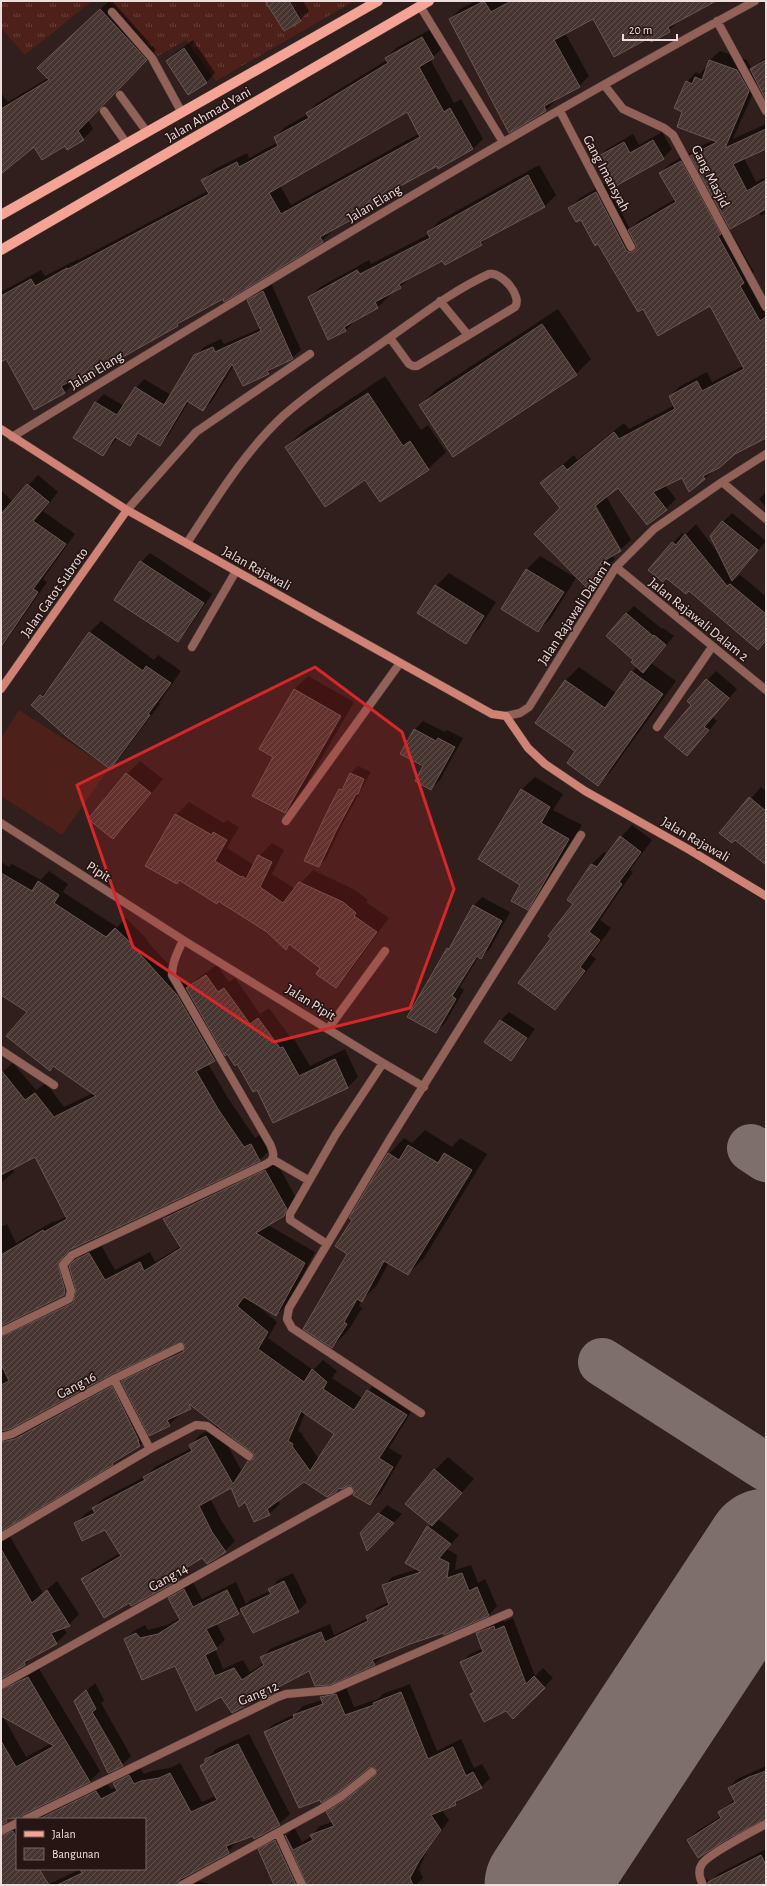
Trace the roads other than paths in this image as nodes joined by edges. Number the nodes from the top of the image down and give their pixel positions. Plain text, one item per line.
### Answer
1 (378, 1) edge
2 (755, 1) edge
3 (424, 4) edge
4 (112, 12) dead end
5 (718, 21) junction
6 (605, 86) junction
7 (120, 95) dead end
8 (104, 111) dead end
9 (560, 111) junction
10 (766, 111) edge
11 (182, 113) junction
12 (147, 132) junction
13 (503, 142) junction
14 (127, 144) junction
15 (1, 215) edge
16 (632, 247) dead end
17 (1, 250) edge
18 (440, 301) junction
19 (766, 307) edge
20 (468, 335) junction
21 (390, 338) junction
22 (310, 354) dead end
23 (1, 429) edge
24 (12, 437) junction
25 (766, 454) edge
26 (722, 482) junction
27 (127, 510) junction
28 (766, 519) edge
29 (187, 543) junction
30 (616, 567) junction
31 (236, 571) junction
32 (192, 647) dead end
33 (712, 647) junction
34 (400, 663) junction
35 (1, 689) edge
36 (766, 690) edge
37 (506, 716) junction
38 (657, 726) dead end
39 (286, 821) dead end
40 (1, 823) edge
41 (581, 835) dead end
42 (766, 896) edge
43 (183, 940) junction
44 (385, 951) dead end
45 (328, 1028) junction
46 (1, 1050) edge
47 (383, 1063) junction
48 (54, 1085) dead end
49 (424, 1087) junction
50 (272, 1159) junction
51 (308, 1180) junction
52 (327, 1244) junction
53 (1, 1332) edge
54 (180, 1348) dead end
55 (114, 1379) junction
56 (421, 1413) dead end
57 (1, 1437) edge
58 (150, 1449) junction
59 (249, 1456) dead end
60 (349, 1491) dead end
61 (1, 1537) edge
62 (509, 1613) dead end
63 (1, 1685) edge
64 (372, 1772) dead end
65 (28, 1818) edge
66 (16, 1824) edge
67 (766, 1824) edge
68 (1, 1831) edge
69 (278, 1833) junction
70 (182, 1885) edge
71 (302, 1885) edge
72 (703, 1885) edge

1 - 11 main road, Jalan Ahmad Yani
2 - 5 street, Jalan Elang
3 - 13 street
3 - 17 main road, Jalan Ahmad Yani
4 - 11 street
5 - 6 street, Jalan Elang
5 - 10 street
6 - 9 street, Jalan Elang
6 - 19 street, Gang Masjid
7 - 12 street
8 - 14 street
9 - 13 street, Jalan Elang
9 - 16 street, Gang Imansyah
11 - 12 main road, Jalan Ahmad Yani
12 - 14 main road, Jalan Ahmad Yani
13 - 24 street, Jalan Elang
14 - 15 main road, Jalan Ahmad Yani
18 - 20 street
18 - 20 street
18 - 21 street
20 - 21 street
21 - 29 street
22 - 27 street
23 - 24 street, Jalan Rajawali
24 - 27 street, Jalan Rajawali
25 - 26 street, Jalan Rajawali Dalam 1
26 - 28 street
26 - 30 street, Jalan Rajawali Dalam 1
27 - 29 street, Jalan Rajawali
27 - 35 street, Jalan Gatot Subroto
29 - 31 street, Jalan Rajawali
30 - 33 street, Jalan Rajawali Dalam 2
30 - 37 street, Jalan Rajawali Dalam 1
31 - 32 street
31 - 34 street, Jalan Rajawali
33 - 36 street, Jalan Rajawali Dalam 2
33 - 38 street
34 - 37 street, Jalan Rajawali
34 - 39 street
37 - 42 street, Jalan Rajawali
40 - 43 street, Pipit
41 - 49 street
43 - 45 street, Jalan Pipit
43 - 50 street
44 - 45 street
45 - 47 street, Jalan Pipit
46 - 48 street
47 - 49 street, Jalan Pipit
47 - 51 street
49 - 52 street
50 - 51 street
50 - 53 street
51 - 52 street
52 - 56 street
54 - 55 street
55 - 57 street, Gang 16
55 - 58 street, Gang 16
58 - 59 street
58 - 61 street
60 - 63 street, Gang 14
62 - 65 street, Gang 12
64 - 69 street
66 - 68 street
67 - 72 street
69 - 70 street
69 - 71 street

